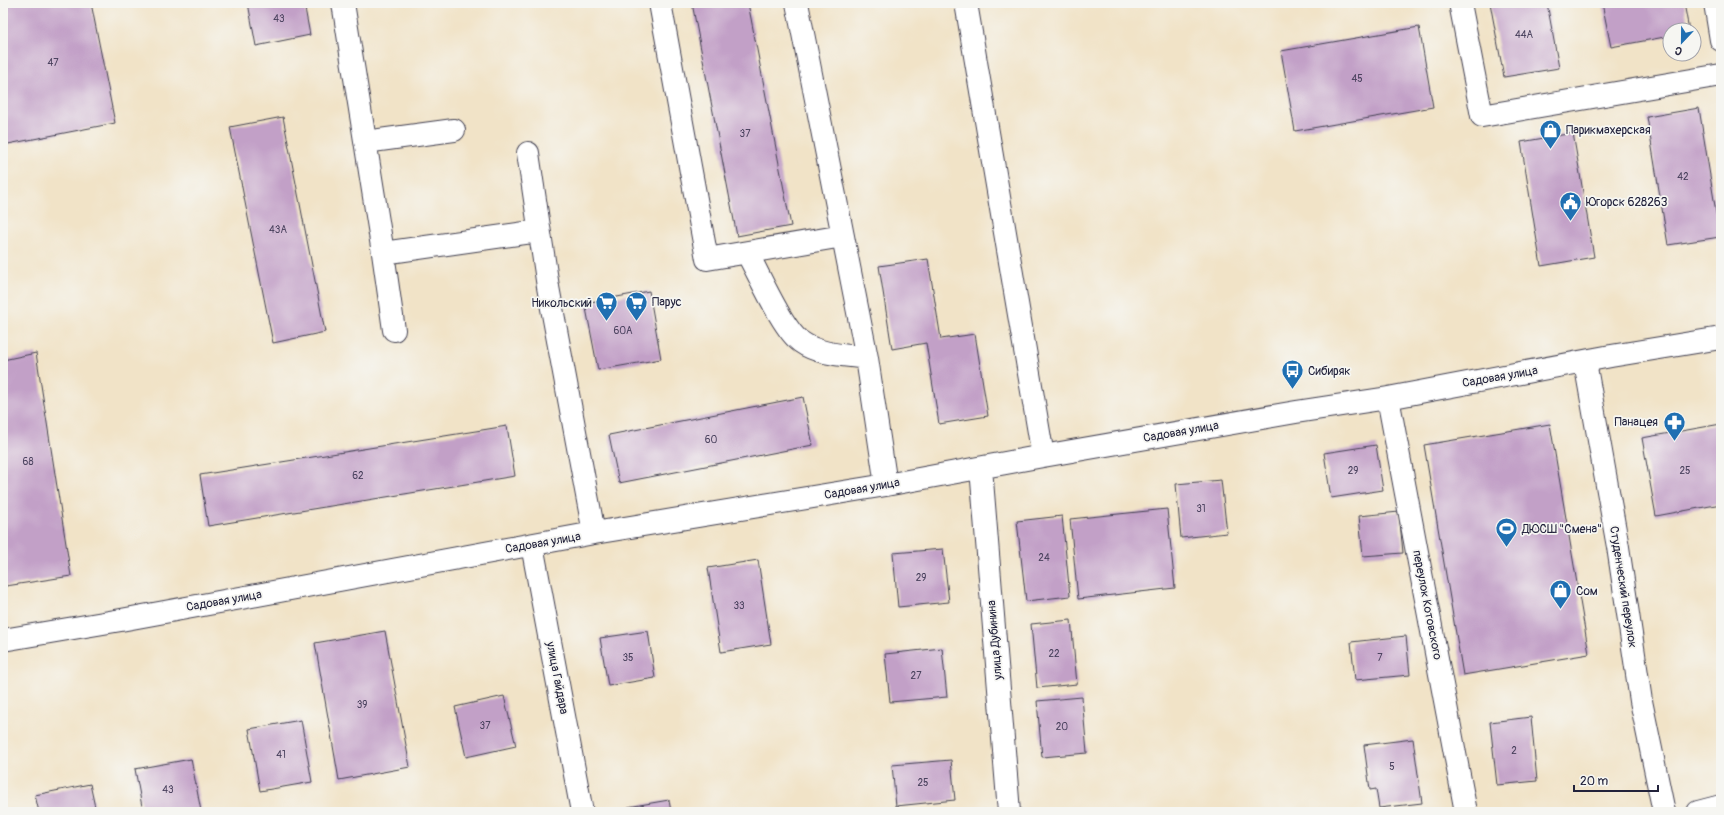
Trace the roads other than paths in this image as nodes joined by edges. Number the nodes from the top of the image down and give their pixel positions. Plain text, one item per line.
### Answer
1 (343, 3) edge
2 (660, 3) edge
3 (797, 3) edge
4 (966, 3) edge
5 (1460, 3) edge
6 (1715, 3) edge
7 (1721, 40) edge
8 (1721, 75) edge
9 (454, 130) dead end
10 (365, 142) junction
11 (528, 153) dead end
12 (539, 231) junction
13 (843, 236) junction
14 (383, 253) junction
15 (748, 253) junction
16 (394, 330) dead end
17 (1721, 338) edge
18 (867, 358) junction
19 (1585, 362) junction
20 (1388, 398) junction
21 (1043, 456) junction
22 (982, 468) junction
23 (886, 485) junction
24 (594, 533) junction
25 (532, 545) junction
26 (3, 640) edge
27 (1721, 806) edge
28 (582, 812) edge
29 (1009, 812) edge
30 (1466, 812) edge
31 (1664, 812) edge
32 (1698, 812) edge

1 - 10 street
2 - 15 street
3 - 13 street
4 - 21 street
5 - 8 street
6 - 7 street
9 - 10 street
10 - 14 street
11 - 12 street
12 - 14 street
12 - 24 street
13 - 15 street
13 - 18 street
14 - 16 street
15 - 18 street
17 - 19 street, Садовая улица
18 - 23 street
19 - 20 street, Садовая улица
19 - 31 street, Студенческий переулок
20 - 21 street, Садовая улица
20 - 30 street, переулок Котовского
21 - 22 street, Садовая улица
22 - 23 street, Садовая улица
22 - 29 street, улица Дубинина
23 - 24 street, Садовая улица
24 - 25 street, Садовая улица
25 - 26 street, Садовая улица
25 - 28 street, улица Гайдара
27 - 32 street

